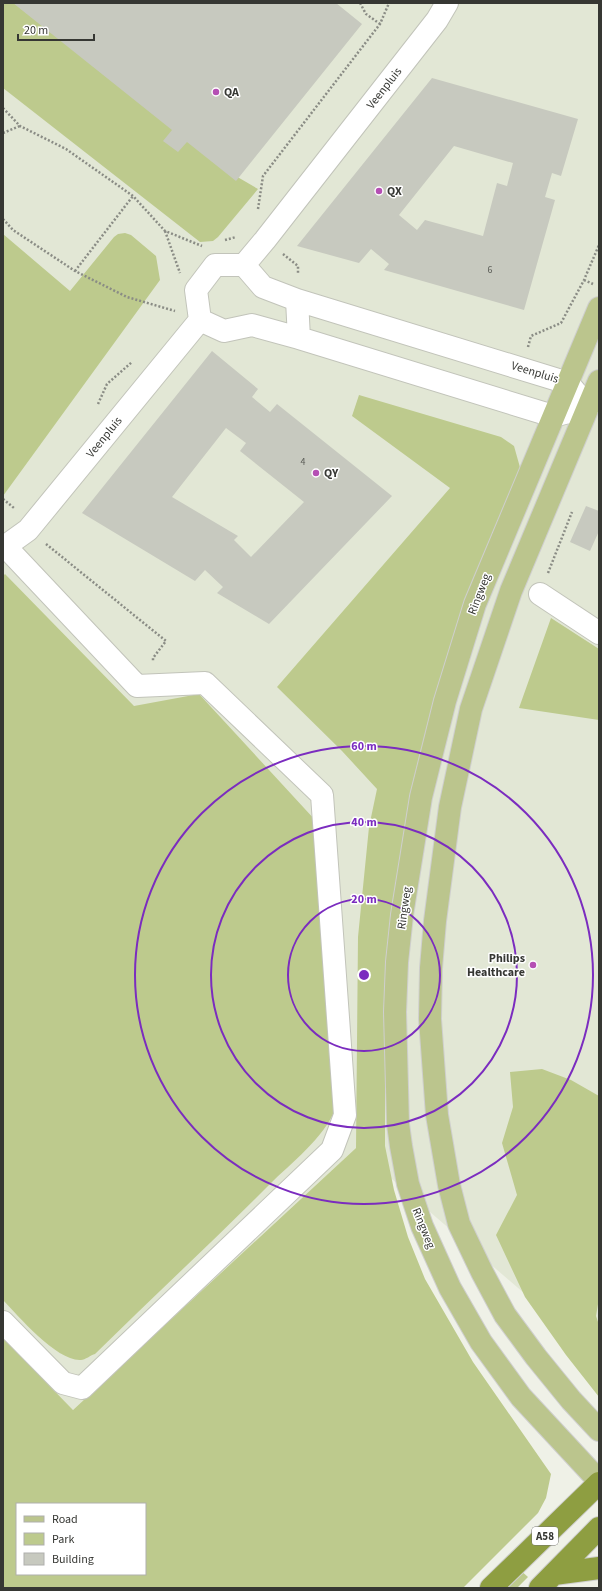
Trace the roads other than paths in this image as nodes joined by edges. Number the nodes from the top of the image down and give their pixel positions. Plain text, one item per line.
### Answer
1 (447, 3) edge
2 (244, 265) junction
3 (297, 300) junction
4 (599, 308) edge
5 (200, 320) junction
6 (299, 338) junction
7 (599, 381) edge
8 (568, 383) junction
9 (588, 407) junction
10 (553, 416) junction
11 (4, 547) edge
12 (540, 594) road end
13 (599, 633) edge
14 (3, 1322) edge
15 (599, 1430) edge
16 (599, 1482) edge
17 (599, 1528) edge
18 (599, 1568) edge
19 (547, 1581) edge
20 (491, 1588) edge

1 - 2 street, Veenpluis
2 - 3 street, Veenpluis
2 - 5 street
3 - 6 street
3 - 8 street, Veenpluis
4 - 8 main road, Ringweg
5 - 6 street
5 - 11 street, Veenpluis
6 - 10 street
7 - 9 main road
8 - 9 street, Veenpluis
8 - 10 main road, Ringweg
9 - 10 street
9 - 15 main road
10 - 16 main road, Ringweg
11 - 14 street
12 - 13 street
16 - 20 highway, A58
17 - 19 highway, A58
18 - 19 highway, A58

